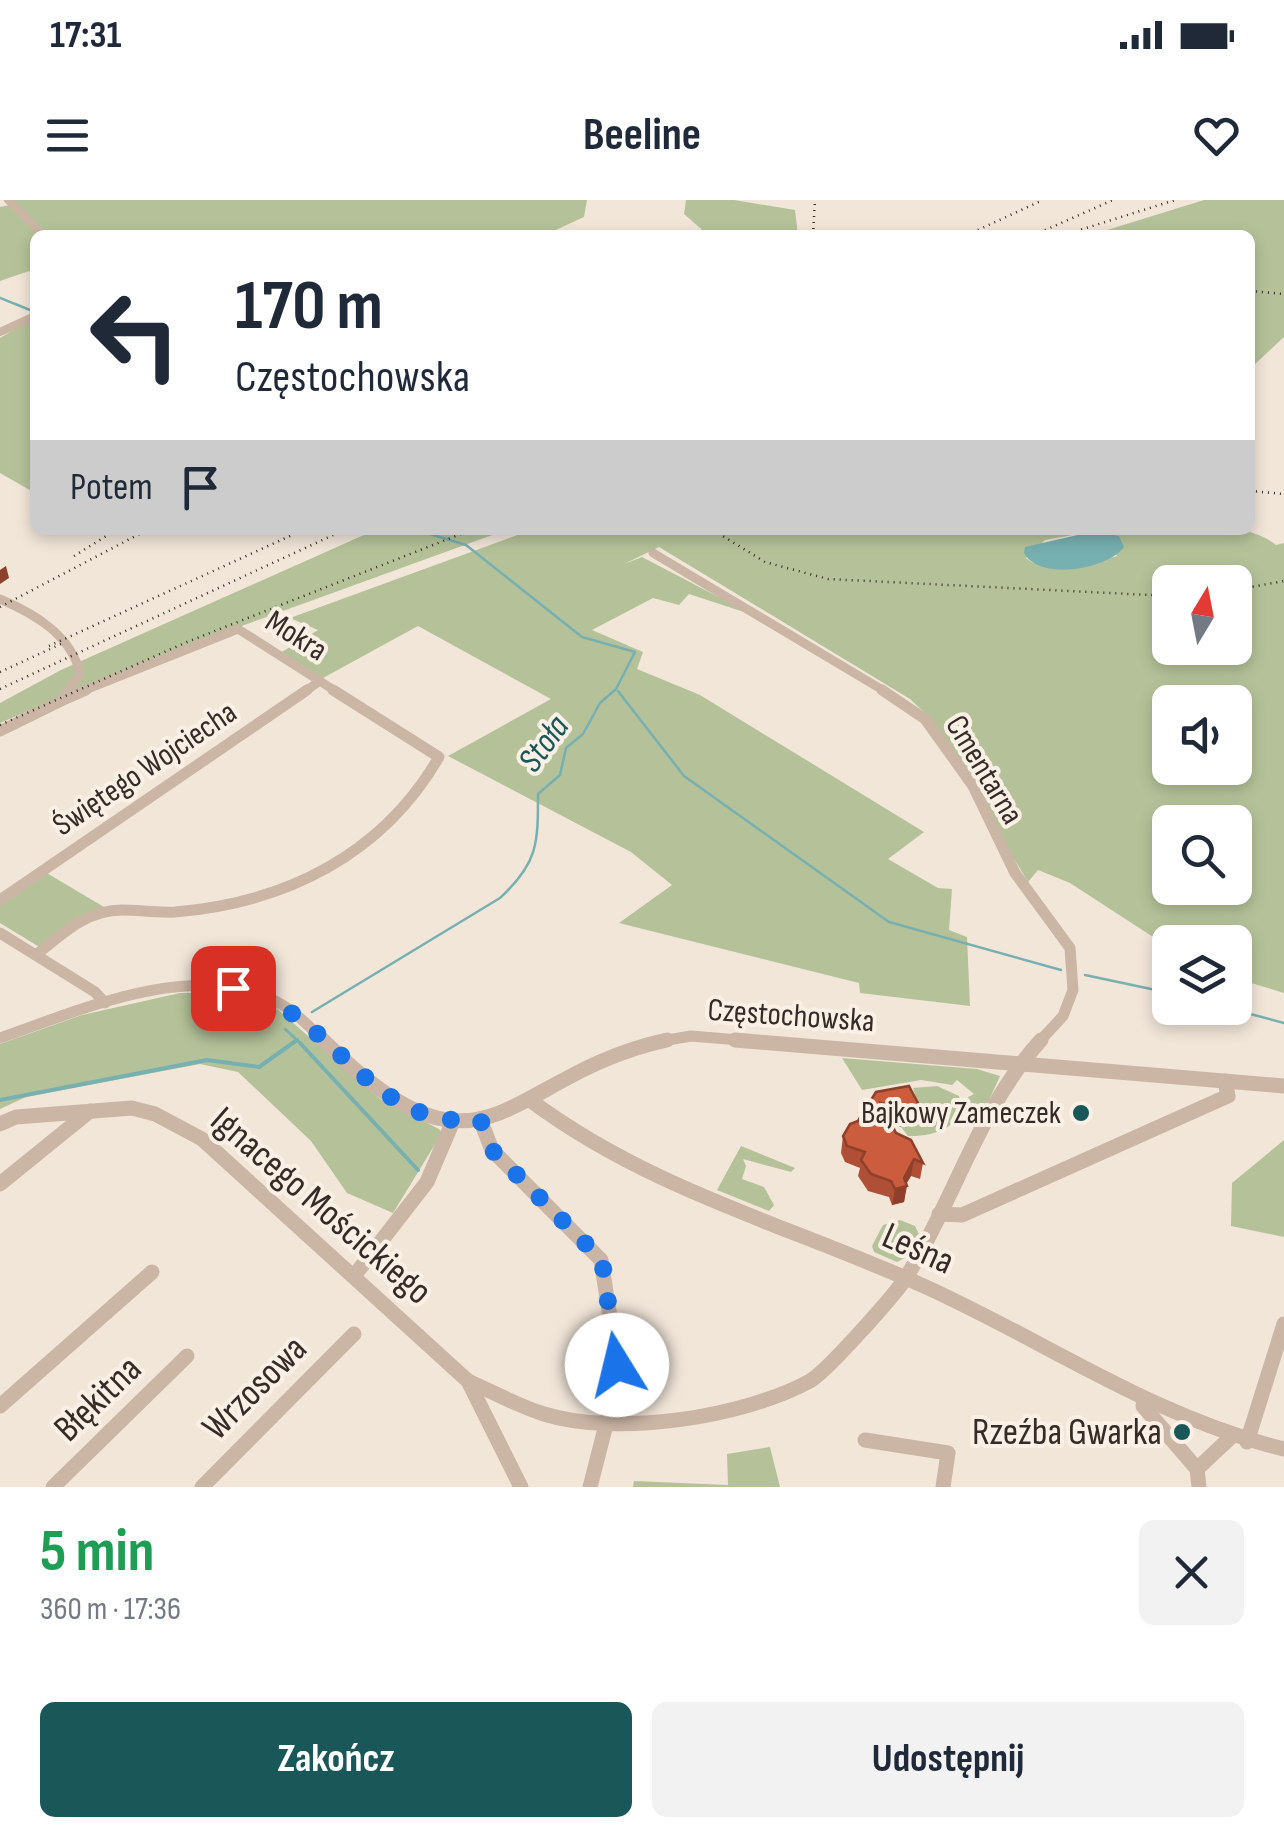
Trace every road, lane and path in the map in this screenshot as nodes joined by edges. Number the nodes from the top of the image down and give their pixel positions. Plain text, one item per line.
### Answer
1 (8, 200) edge
2 (38, 230) edge
3 (30, 318) edge
4 (0, 332) edge
5 (654, 553) dead end
6 (0, 598) edge
7 (320, 680) junction
8 (62, 701) junction
9 (0, 731) edge
10 (0, 900) edge
11 (0, 933) edge
12 (36, 955) junction
13 (105, 1003) junction
14 (0, 1038) edge
15 (1018, 1063) junction
16 (1225, 1080) junction
17 (1284, 1086) edge
18 (530, 1100) junction
19 (90, 1111) junction
20 (480, 1119) junction
21 (453, 1121) junction
22 (0, 1124) edge
23 (0, 1184) edge
24 (940, 1214) junction
25 (152, 1272) dead end
26 (354, 1276) junction
27 (906, 1278) junction
28 (1284, 1324) edge
29 (354, 1334) dead end
30 (188, 1356) dead end
31 (468, 1381) junction
32 (1132, 1396) junction
33 (0, 1406) edge
34 (605, 1424) junction
35 (865, 1440) dead end
36 (1238, 1440) junction
37 (1284, 1449) edge
38 (1198, 1478) edge
39 (53, 1487) edge
40 (202, 1487) edge
41 (522, 1487) edge
42 (590, 1487) edge
43 (943, 1487) edge

1 - 2 street
3 - 4 street
5 - 15 street, Cmentarna
6 - 8 street
7 - 8 street, Mokra
7 - 10 street, Świętego Wojciecha
7 - 12 street, Mokra
8 - 9 street
11 - 12 street
12 - 13 street
13 - 14 street, Częstochowska
13 - 21 street, Częstochowska
15 - 16 street, Częstochowska
15 - 18 street, Częstochowska
15 - 24 street, Cmentarna
16 - 17 street, Częstochowska
16 - 24 street
18 - 20 street, Częstochowska
18 - 27 street, Leśna
19 - 22 street, Ignacego Mościckiego
19 - 23 street
19 - 26 street, Ignacego Mościckiego
20 - 21 street, Częstochowska
20 - 34 street
21 - 26 street
24 - 27 street, Cmentarna
25 - 33 street
26 - 31 street, Ignacego Mościckiego
27 - 32 street, Leśna
27 - 34 street, Cmentarna
28 - 36 street
29 - 40 street, Wrzosowa
30 - 39 street, Błękitna
31 - 34 street, Cmentarna
31 - 41 street, Ignacego Mościckiego
32 - 36 street, Leśna
32 - 38 street
34 - 42 street
35 - 43 street
36 - 37 street, Leśna
36 - 38 street

